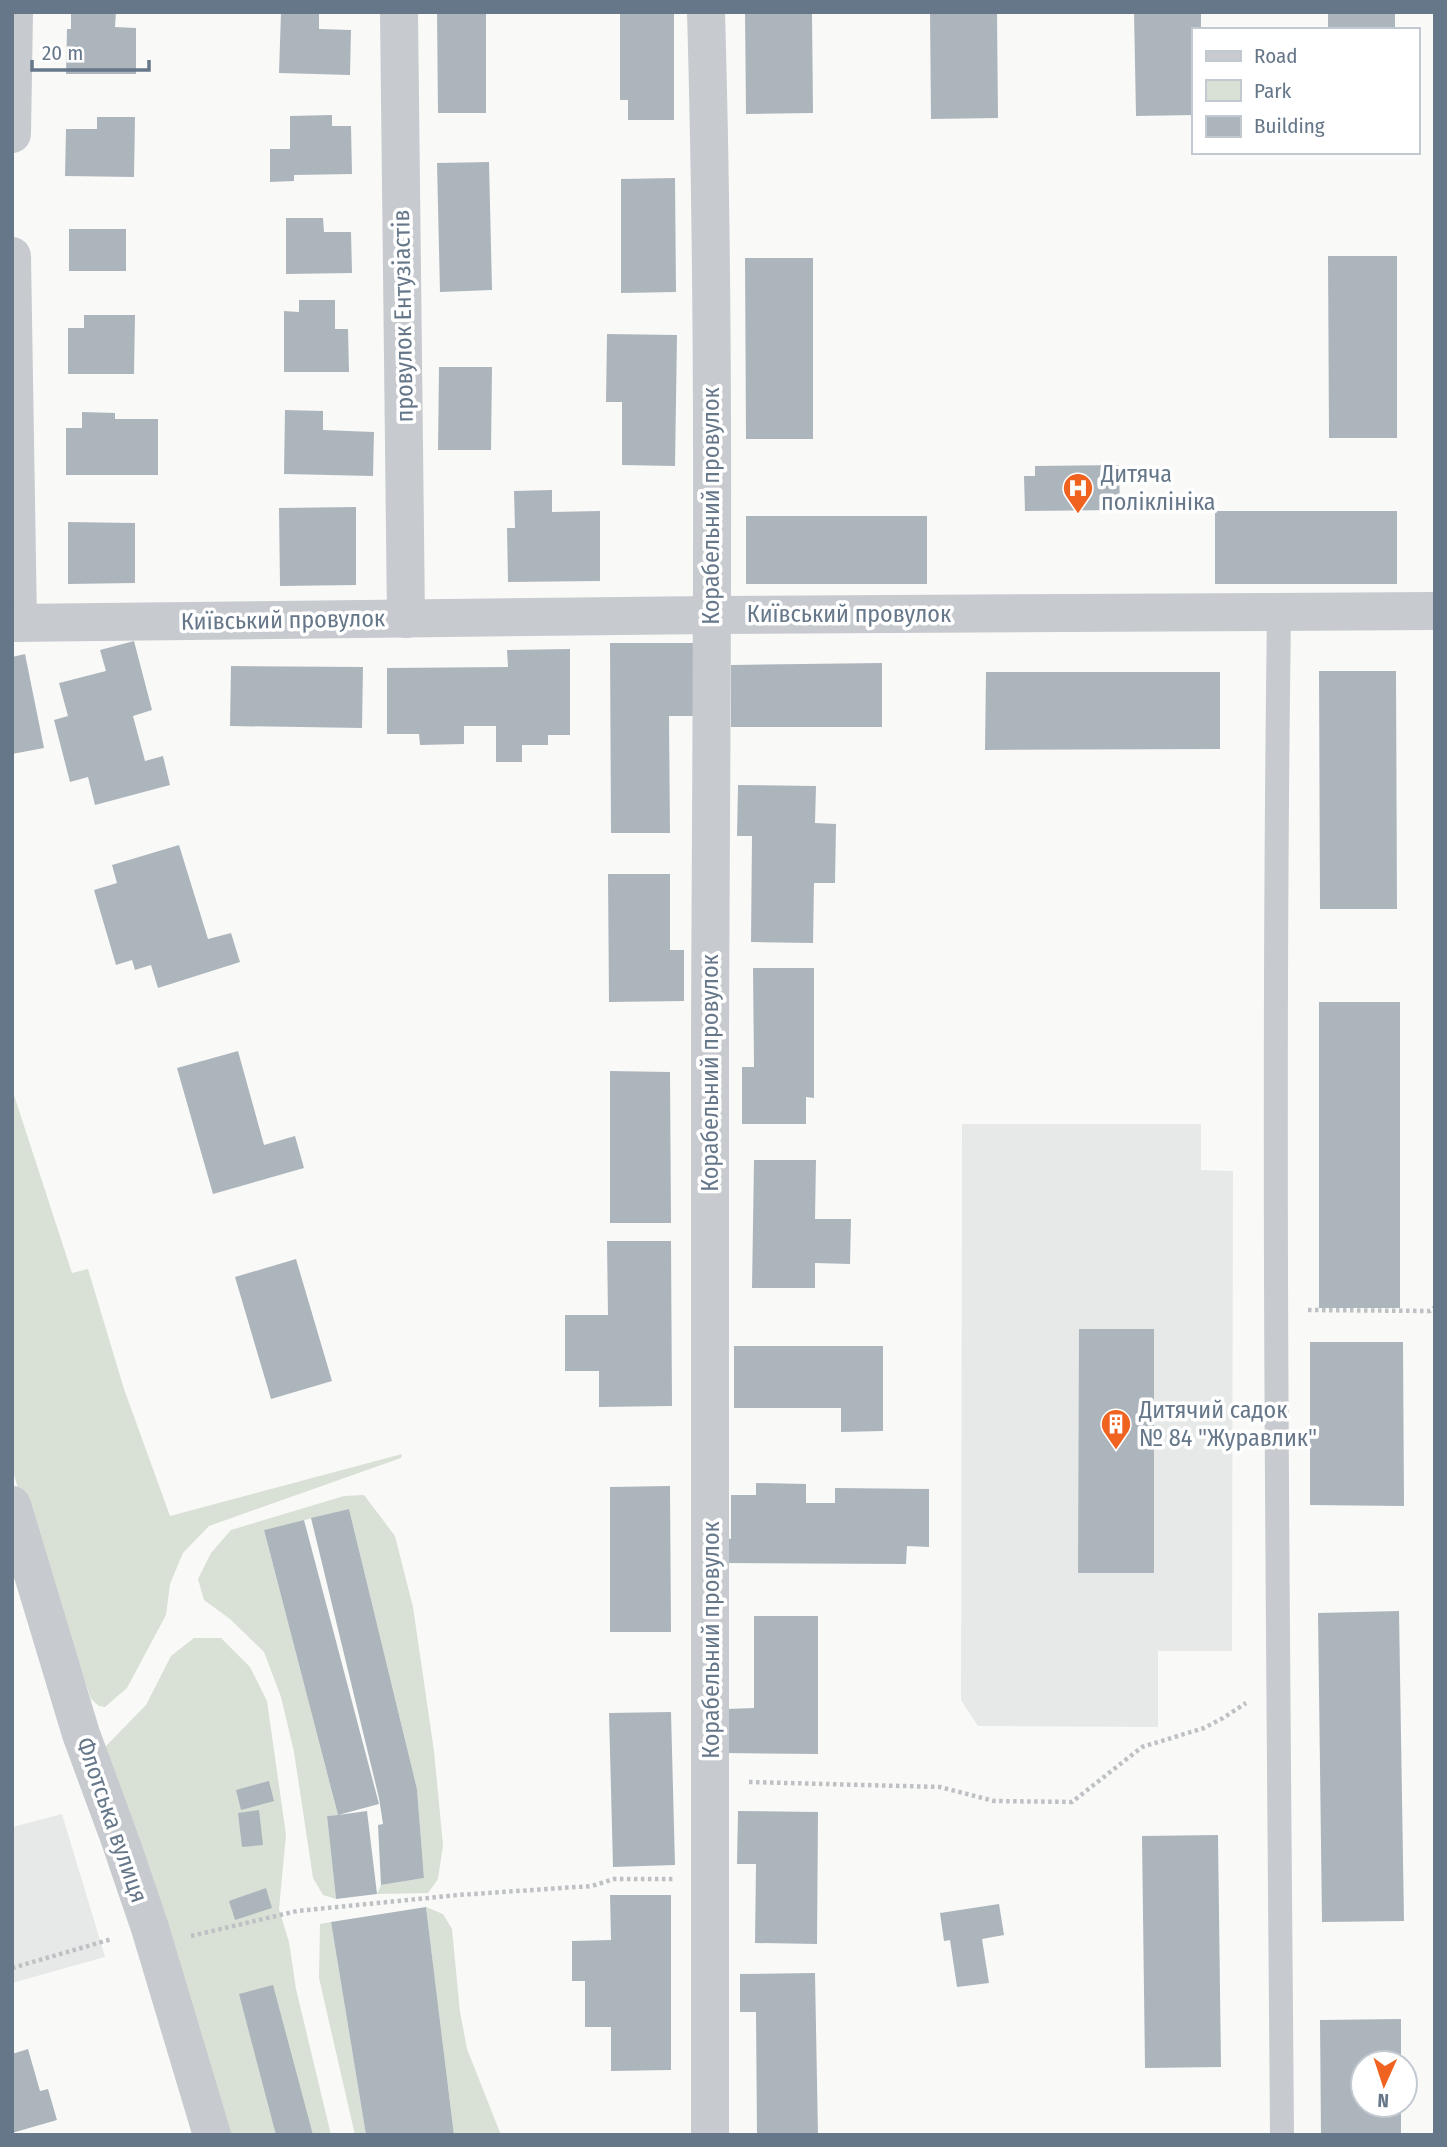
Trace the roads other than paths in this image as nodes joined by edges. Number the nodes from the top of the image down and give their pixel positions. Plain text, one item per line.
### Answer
1 (14, 12) edge
2 (399, 12) edge
3 (706, 12) edge
4 (12, 134) edge
5 (12, 256) edge
6 (1435, 611) edge
7 (1279, 612) junction
8 (711, 615) junction
9 (406, 619) junction
10 (15, 623) edge
11 (12, 1505) edge
12 (212, 2135) edge
13 (710, 2135) edge
14 (1282, 2135) edge

1 - 4 street
2 - 9 street, провулок Ентузіастів
3 - 8 street, Корабельний провулок
5 - 10 street
6 - 7 street, Київський провулок
7 - 8 street, Київський провулок
7 - 14 lane
8 - 9 street, Київський провулок
8 - 13 street, Корабельний провулок
9 - 10 street, Київський провулок
11 - 12 street, Флотська вулиця

